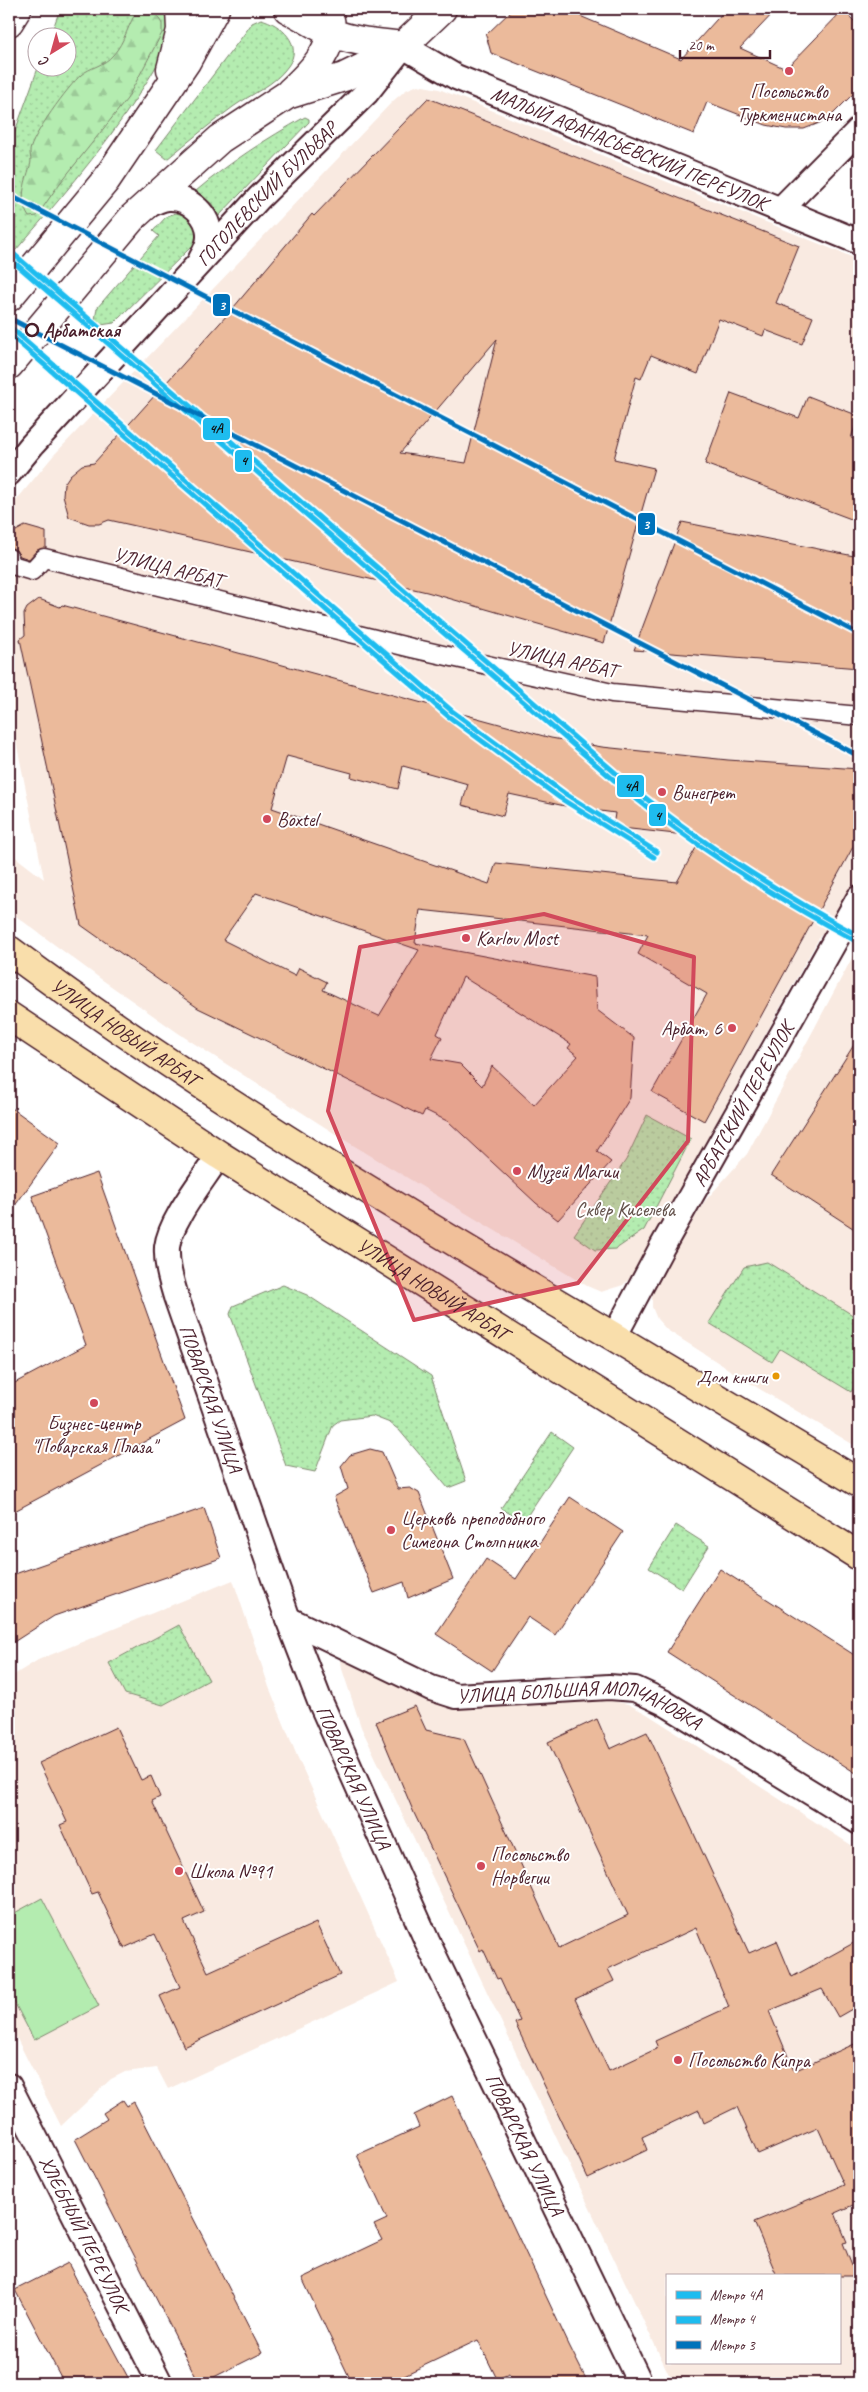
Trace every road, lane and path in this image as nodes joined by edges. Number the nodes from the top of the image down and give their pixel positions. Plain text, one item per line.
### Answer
1 (17, 9) edge
2 (180, 9) edge
3 (215, 9) edge
4 (288, 9) edge
5 (442, 9) edge
6 (327, 20) edge
7 (9, 22) edge
8 (403, 46) junction
9 (287, 95) junction
10 (154, 112) junction
11 (859, 130) edge
12 (142, 209) junction
13 (780, 210) junction
14 (859, 242) edge
15 (196, 267) junction
16 (9, 297) edge
17 (9, 365) edge
18 (9, 473) edge
19 (9, 558) edge
20 (859, 716) edge
21 (859, 898) edge
22 (9, 950) edge
23 (9, 1016) edge
24 (219, 1155) junction
25 (614, 1337) junction
26 (859, 1483) edge
27 (859, 1556) edge
28 (288, 1619) junction
29 (859, 1822) edge
30 (9, 2086) edge
31 (160, 2383) edge
32 (640, 2383) edge

1 - 7 main road
2 - 10 main road
3 - 10 main road
4 - 6 main road
5 - 8 main road, ГОГОЛЕВСКИЙ БУЛЬВАР
6 - 8 main road
6 - 9 main road
8 - 9 main road, ГОГОЛЕВСКИЙ БУЛЬВАР
8 - 13 street, МАЛЫЙ АФАНАСЬЕВСКИЙ ПЕРЕУЛОК
8 - 15 street, ГОГОЛЕВСКИЙ БУЛЬВАР
9 - 12 main road, ГОГОЛЕВСКИЙ БУЛЬВАР
10 - 16 main road
11 - 13 street
12 - 15 street
12 - 17 main road, ГОГОЛЕВСКИЙ БУЛЬВАР
13 - 14 street, МАЛЫЙ АФАНАСЬЕВСКИЙ ПЕРЕУЛОК
15 - 18 street, ГОГОЛЕВСКИЙ БУЛЬВАР
19 - 20 street, УЛИЦА АРБАТ
21 - 25 street, АРБАТСКИЙ ПЕРЕУЛОК
22 - 25 main road, УЛИЦА НОВЫЙ АРБАТ
23 - 24 main road, УЛИЦА НОВЫЙ АРБАТ
24 - 27 main road, УЛИЦА НОВЫЙ АРБАТ
24 - 28 street, ПОВАРСКАЯ УЛИЦА
25 - 26 main road, УЛИЦА НОВЫЙ АРБАТ
28 - 29 street, УЛИЦА БОЛЬШАЯ МОЛЧАНОВКА
28 - 32 street, ПОВАРСКАЯ УЛИЦА
30 - 31 street, ХЛЕБНЫЙ ПЕРЕУЛОК

